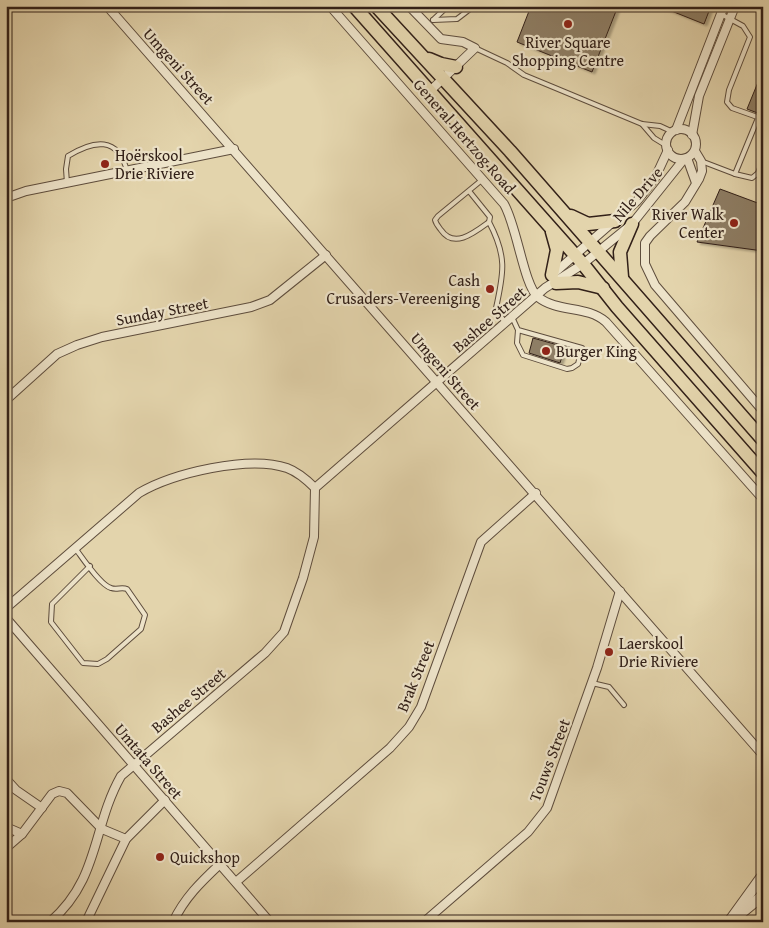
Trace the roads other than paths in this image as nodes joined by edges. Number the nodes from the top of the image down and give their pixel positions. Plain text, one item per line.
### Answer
1 (108, 6) edge
2 (330, 6) edge
3 (354, 6) edge
4 (376, 6) edge
5 (409, 6) edge
6 (448, 6) edge
7 (474, 6) edge
8 (724, 6) edge
9 (759, 6) edge
10 (735, 7) edge
11 (721, 14) junction
12 (730, 19) junction
13 (433, 20) junction
14 (427, 26) junction
15 (475, 48) junction
16 (424, 57) junction
17 (457, 67) junction
18 (445, 78) junction
19 (431, 90) junction
20 (455, 91) junction
21 (761, 118) edge
22 (642, 124) junction
23 (675, 131) junction
24 (692, 135) junction
25 (234, 148) junction
26 (667, 148) junction
27 (695, 151) junction
28 (686, 158) junction
29 (763, 160) edge
30 (701, 161) junction
31 (127, 171) junction
32 (735, 174) junction
33 (483, 179) junction
34 (67, 183) junction
35 (696, 183) junction
36 (468, 191) junction
37 (8, 195) edge
38 (564, 212) junction
39 (615, 221) junction
40 (488, 222) junction
41 (632, 224) junction
42 (552, 230) junction
43 (594, 246) junction
44 (326, 255) junction
45 (579, 259) junction
46 (622, 276) junction
47 (551, 282) junction
48 (603, 288) junction
49 (536, 296) junction
50 (512, 317) junction
51 (505, 323) junction
52 (518, 330) junction
53 (437, 383) junction
54 (6, 400) edge
55 (763, 411) edge
56 (763, 440) edge
57 (763, 473) edge
58 (315, 488) junction
59 (536, 494) junction
60 (763, 499) edge
61 (74, 548) junction
62 (90, 566) junction
63 (620, 591) junction
64 (6, 608) edge
65 (6, 618) edge
66 (592, 683) junction
67 (624, 705) dead end
68 (763, 755) edge
69 (134, 764) junction
70 (7, 780) edge
71 (165, 800) junction
72 (42, 808) junction
73 (6, 827) edge
74 (102, 829) junction
75 (22, 834) junction
76 (126, 839) junction
77 (6, 848) edge
78 (220, 864) junction
79 (763, 875) edge
80 (236, 882) junction
81 (763, 895) edge
82 (50, 922) edge
83 (86, 922) edge
84 (173, 922) edge
85 (270, 922) edge
86 (424, 922) edge
87 (730, 922) edge

1 - 25 street, Umgeni Street
2 - 33 street, General Hertzog Road
3 - 19 main road, General Hertzog Road
4 - 16 main road, General Hertzog Road
5 - 14 street
6 - 13 lane
7 - 13 lane
8 - 11 street, Nile Drive
9 - 10 lane
10 - 12 street
11 - 12 lane
11 - 23 street, Nile Drive
12 - 21 lane
12 - 24 street
13 - 14 lane
14 - 15 street
15 - 17 street
15 - 22 lane
16 - 17 main road
16 - 18 main road, General Hertzog Road
17 - 18 street
17 - 20 main road
18 - 19 street
18 - 20 main road, General Hertzog Road
19 - 42 main road, General Hertzog Road
20 - 38 main road, General Hertzog Road
21 - 32 lane
22 - 23 lane
22 - 26 lane
23 - 24 street
23 - 26 street, Nile Drive
24 - 27 street
25 - 31 street
25 - 44 street, Umgeni Street
26 - 28 street, Nile Drive
26 - 39 street, Nile Drive
27 - 28 street, Nile Drive
27 - 30 street
28 - 35 street
28 - 41 street, Nile Drive
29 - 32 lane
30 - 32 lane
30 - 35 street
31 - 34 street
31 - 34 lane
33 - 36 lane
33 - 49 street, General Hertzog Road
34 - 37 street
35 - 55 street
36 - 40 lane
36 - 40 lane
38 - 39 main road
38 - 43 main road, General Hertzog Road
39 - 43 street, Nile Drive
40 - 51 lane
41 - 43 street, Nile Drive
41 - 46 main road
42 - 45 main road, General Hertzog Road
42 - 47 main road
43 - 45 street, Nile Drive
43 - 45 street, Nile Drive
43 - 46 main road, General Hertzog Road
44 - 53 street, Umgeni Street
44 - 54 street, Sunday Street
45 - 47 street, Bashee Street
45 - 47 street, Bashee Street
45 - 48 main road, General Hertzog Road
46 - 56 main road, General Hertzog Road
47 - 48 main road
47 - 49 street, Bashee Street
48 - 57 main road, General Hertzog Road
49 - 50 street, Bashee Street
49 - 60 street
50 - 51 street, Bashee Street
50 - 52 lane
51 - 53 street, Bashee Street
52 - 52 lane
53 - 58 street, Bashee Street
53 - 59 street, Umgeni Street
58 - 61 street
58 - 69 street, Bashee Street
59 - 63 street, Umgeni Street
59 - 80 street, Brak Street
61 - 62 lane
61 - 64 street
62 - 62 lane
63 - 66 street, Touws Street
63 - 68 street, Umgeni Street
65 - 69 street, Umtata Street
66 - 67 lane
66 - 86 street, Touws Street
69 - 71 street, Umtata Street
69 - 74 street, Bashee Street
70 - 72 street
71 - 76 street
71 - 78 street, Umtata Street
72 - 74 street
72 - 75 street
73 - 75 street
74 - 76 street
74 - 82 street, Bashee Street
75 - 77 street
76 - 83 street
78 - 80 street, Umtata Street
78 - 84 street
79 - 87 street
80 - 85 street, Umtata Street
81 - 87 street

